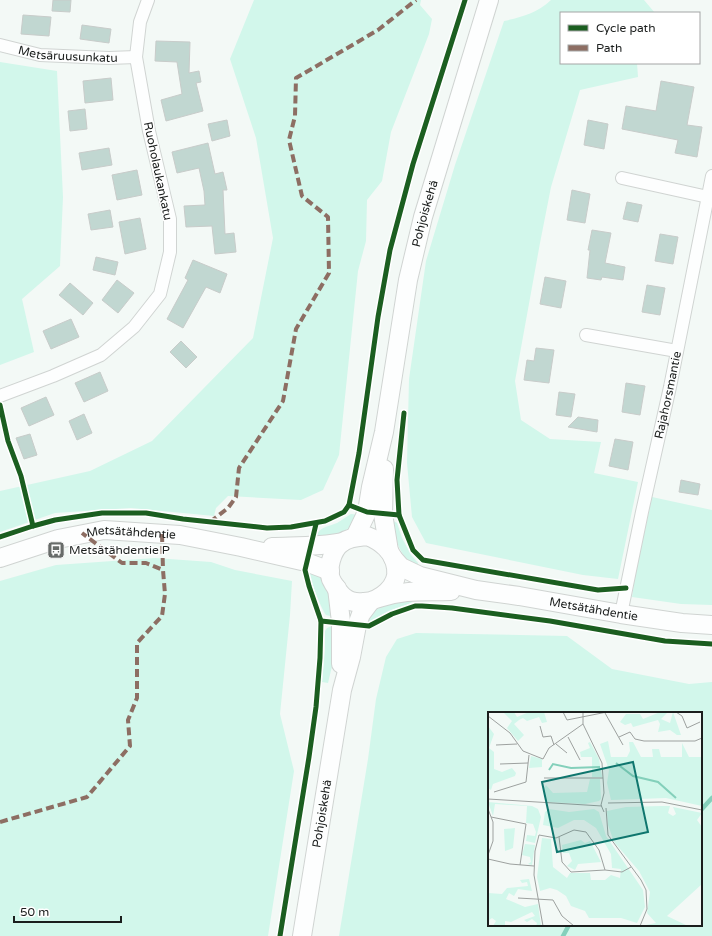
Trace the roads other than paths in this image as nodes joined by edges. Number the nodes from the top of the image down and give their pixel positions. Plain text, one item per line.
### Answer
1 (148, 0) edge
2 (490, 0) edge
3 (0, 45) edge
4 (136, 57) junction
5 (712, 176) edge
6 (622, 178) dead end
7 (708, 197) junction
8 (586, 334) dead end
9 (677, 351) junction
10 (0, 396) edge
11 (384, 432) junction
12 (349, 539) junction
13 (241, 546) junction
14 (391, 554) junction
15 (0, 558) edge
16 (330, 572) junction
17 (337, 588) junction
18 (476, 590) junction
19 (375, 600) junction
20 (621, 614) junction
21 (712, 625) edge
22 (342, 690) junction
23 (302, 936) edge

1 - 4 street, Ruoholaukankatu
2 - 11 main road, Pohjoiskehä
3 - 4 street, Metsäruusunkatu
4 - 10 street, Ruoholaukankatu
5 - 7 street, Rajahorsmantie
6 - 7 street
7 - 9 street, Rajahorsmantie
8 - 9 street
9 - 20 street, Rajahorsmantie
11 - 12 main road, Pohjoiskehä
11 - 14 main road, Pohjoiskehä
12 - 13 main road, Metsätähdentie
12 - 14 main road
12 - 16 main road
13 - 15 main road, Metsätähdentie
13 - 16 main road, Metsätähdentie
14 - 18 main road, Metsätähdentie
14 - 19 main road
16 - 17 main road
17 - 19 main road
17 - 22 main road, Pohjoiskehä
18 - 19 main road, Metsätähdentie
18 - 20 main road, Metsätähdentie
19 - 22 main road, Pohjoiskehä
20 - 21 main road, Metsätähdentie
22 - 23 main road, Pohjoiskehä

